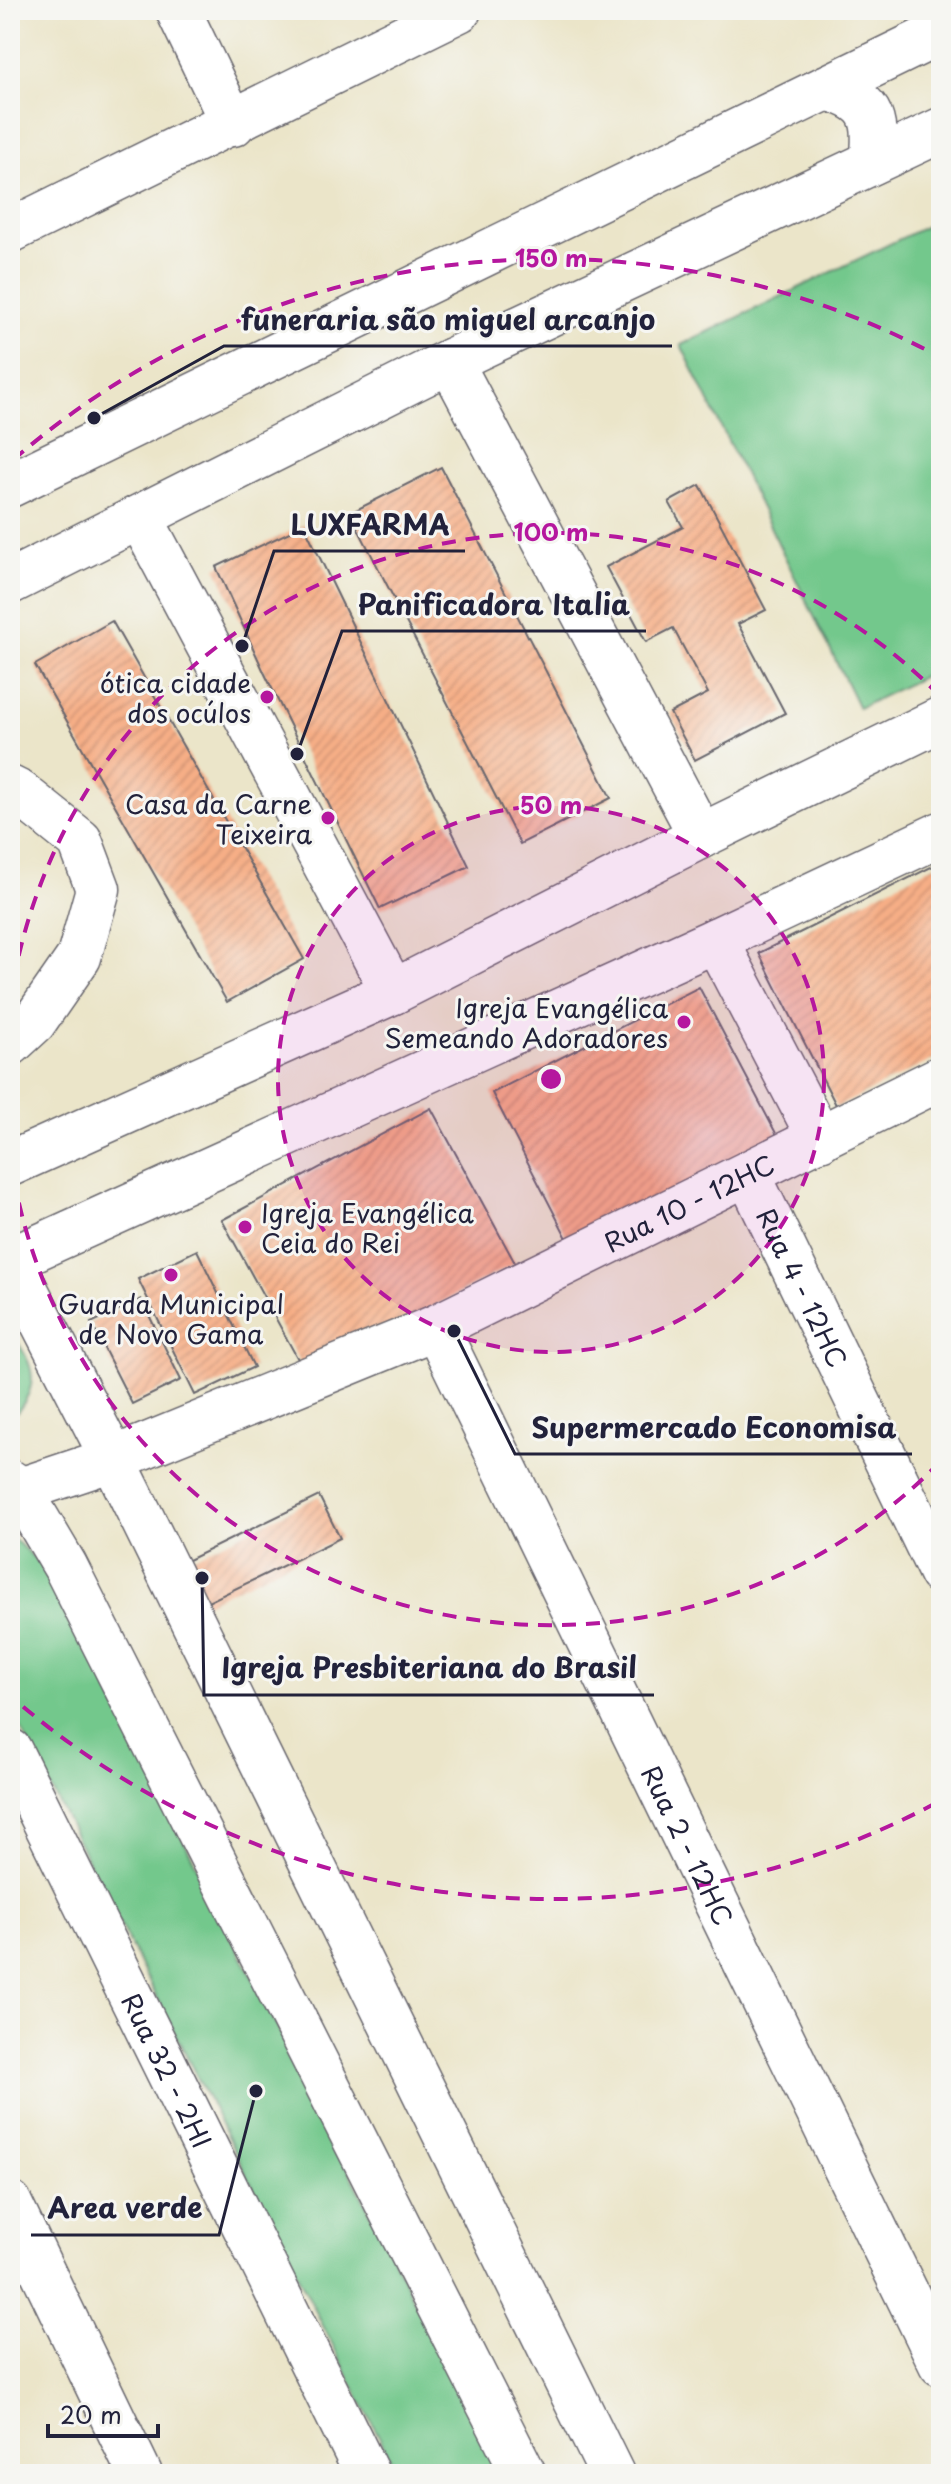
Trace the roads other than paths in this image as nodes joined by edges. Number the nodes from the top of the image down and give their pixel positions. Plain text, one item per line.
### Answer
1 (178, 10) edge
2 (459, 10) edge
3 (941, 32) edge
4 (826, 88) junction
5 (233, 124) junction
6 (941, 130) edge
7 (872, 162) junction
8 (10, 231) edge
9 (450, 361) junction
10 (10, 485) edge
11 (140, 517) junction
12 (10, 582) edge
13 (941, 719) edge
14 (10, 788) edge
15 (941, 834) edge
16 (701, 836) junction
17 (716, 940) junction
18 (393, 992) junction
19 (10, 1044) edge
20 (941, 1078) edge
21 (820, 1139) junction
22 (10, 1164) edge
23 (748, 1174) junction
24 (10, 1259) edge
25 (436, 1327) junction
26 (113, 1459) junction
27 (13, 1492) edge
28 (941, 1573) edge
29 (10, 1751) edge
30 (10, 2204) edge
31 (941, 2364) edge
32 (602, 2466) edge
33 (140, 2474) edge
34 (367, 2474) edge
35 (524, 2474) edge

1 - 5 street
2 - 5 street
3 - 4 street
4 - 7 street
4 - 10 street
5 - 8 street
6 - 7 street
7 - 9 street
9 - 11 street
9 - 16 street
11 - 12 street
11 - 18 street
13 - 16 street
14 - 19 street
15 - 17 street
16 - 18 street
17 - 21 street
17 - 24 street
18 - 22 street
20 - 21 street, Rua 10 - 12HC
21 - 23 street, Rua 10 - 12HC
23 - 25 street, Rua 10 - 12HC
23 - 28 street, Rua 4 - 12HC
24 - 26 street
25 - 26 street, Rua 10 - 12HC
25 - 31 street, Rua 2 - 12HC
26 - 27 street, Rua 10 - 12HC
26 - 32 street
27 - 35 street
29 - 34 street, Rua 32 - 2HI
30 - 33 street

